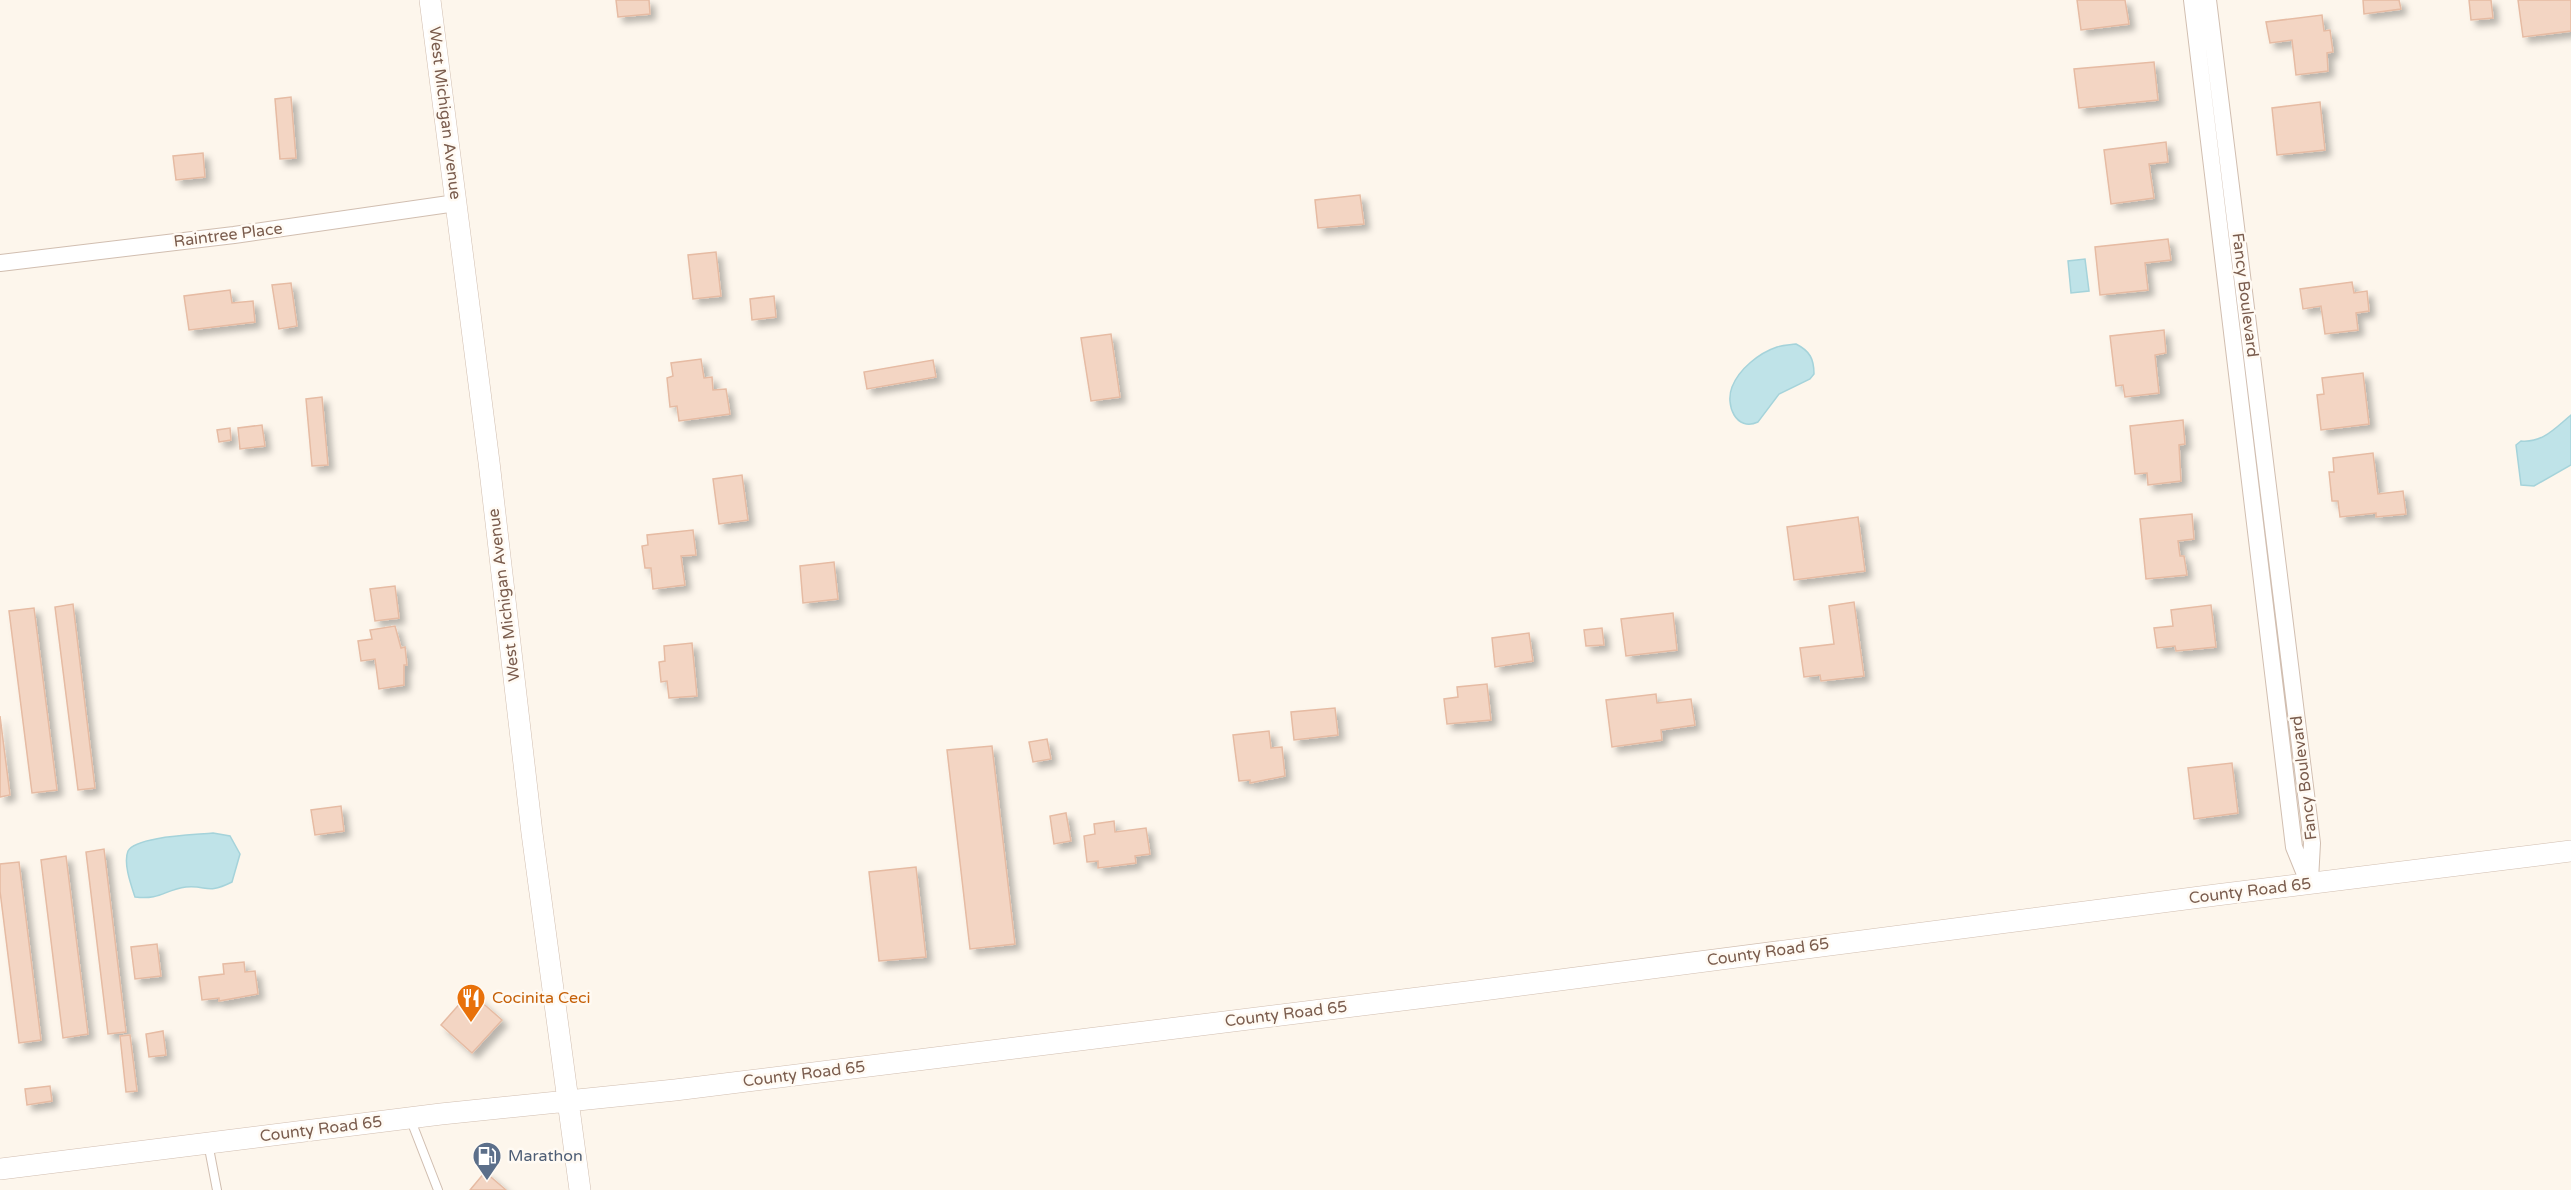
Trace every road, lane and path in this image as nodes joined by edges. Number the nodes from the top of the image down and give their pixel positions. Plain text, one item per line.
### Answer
1 (430, 0) edge
2 (2201, 6) edge
3 (2222, 179) junction
4 (456, 203) junction
5 (0, 263) edge
6 (2278, 564) junction
7 (2260, 567) junction
8 (2300, 743) junction
9 (2282, 745) junction
10 (2571, 851) edge
11 (2309, 884) junction
12 (569, 1101) junction
13 (410, 1118) junction
14 (208, 1143) junction
15 (0, 1168) edge
16 (434, 1188) edge
17 (217, 1190) edge
18 (580, 1190) edge

1 - 4 street, West Michigan Avenue
2 - 3 street, Fancy Boulevard
3 - 6 street, Fancy Boulevard
3 - 7 street, Fancy Boulevard
4 - 5 street, Raintree Place
4 - 12 street, West Michigan Avenue
6 - 7 street
6 - 8 street, Fancy Boulevard
7 - 9 street, Fancy Boulevard
8 - 9 street
8 - 11 street, Fancy Boulevard
9 - 11 street, Fancy Boulevard
10 - 11 street, County Road 65
11 - 12 street, County Road 65
12 - 13 street, County Road 65
12 - 18 street, West Michigan Avenue
13 - 14 street, County Road 65
13 - 16 lane
14 - 15 street, County Road 65
14 - 17 lane

